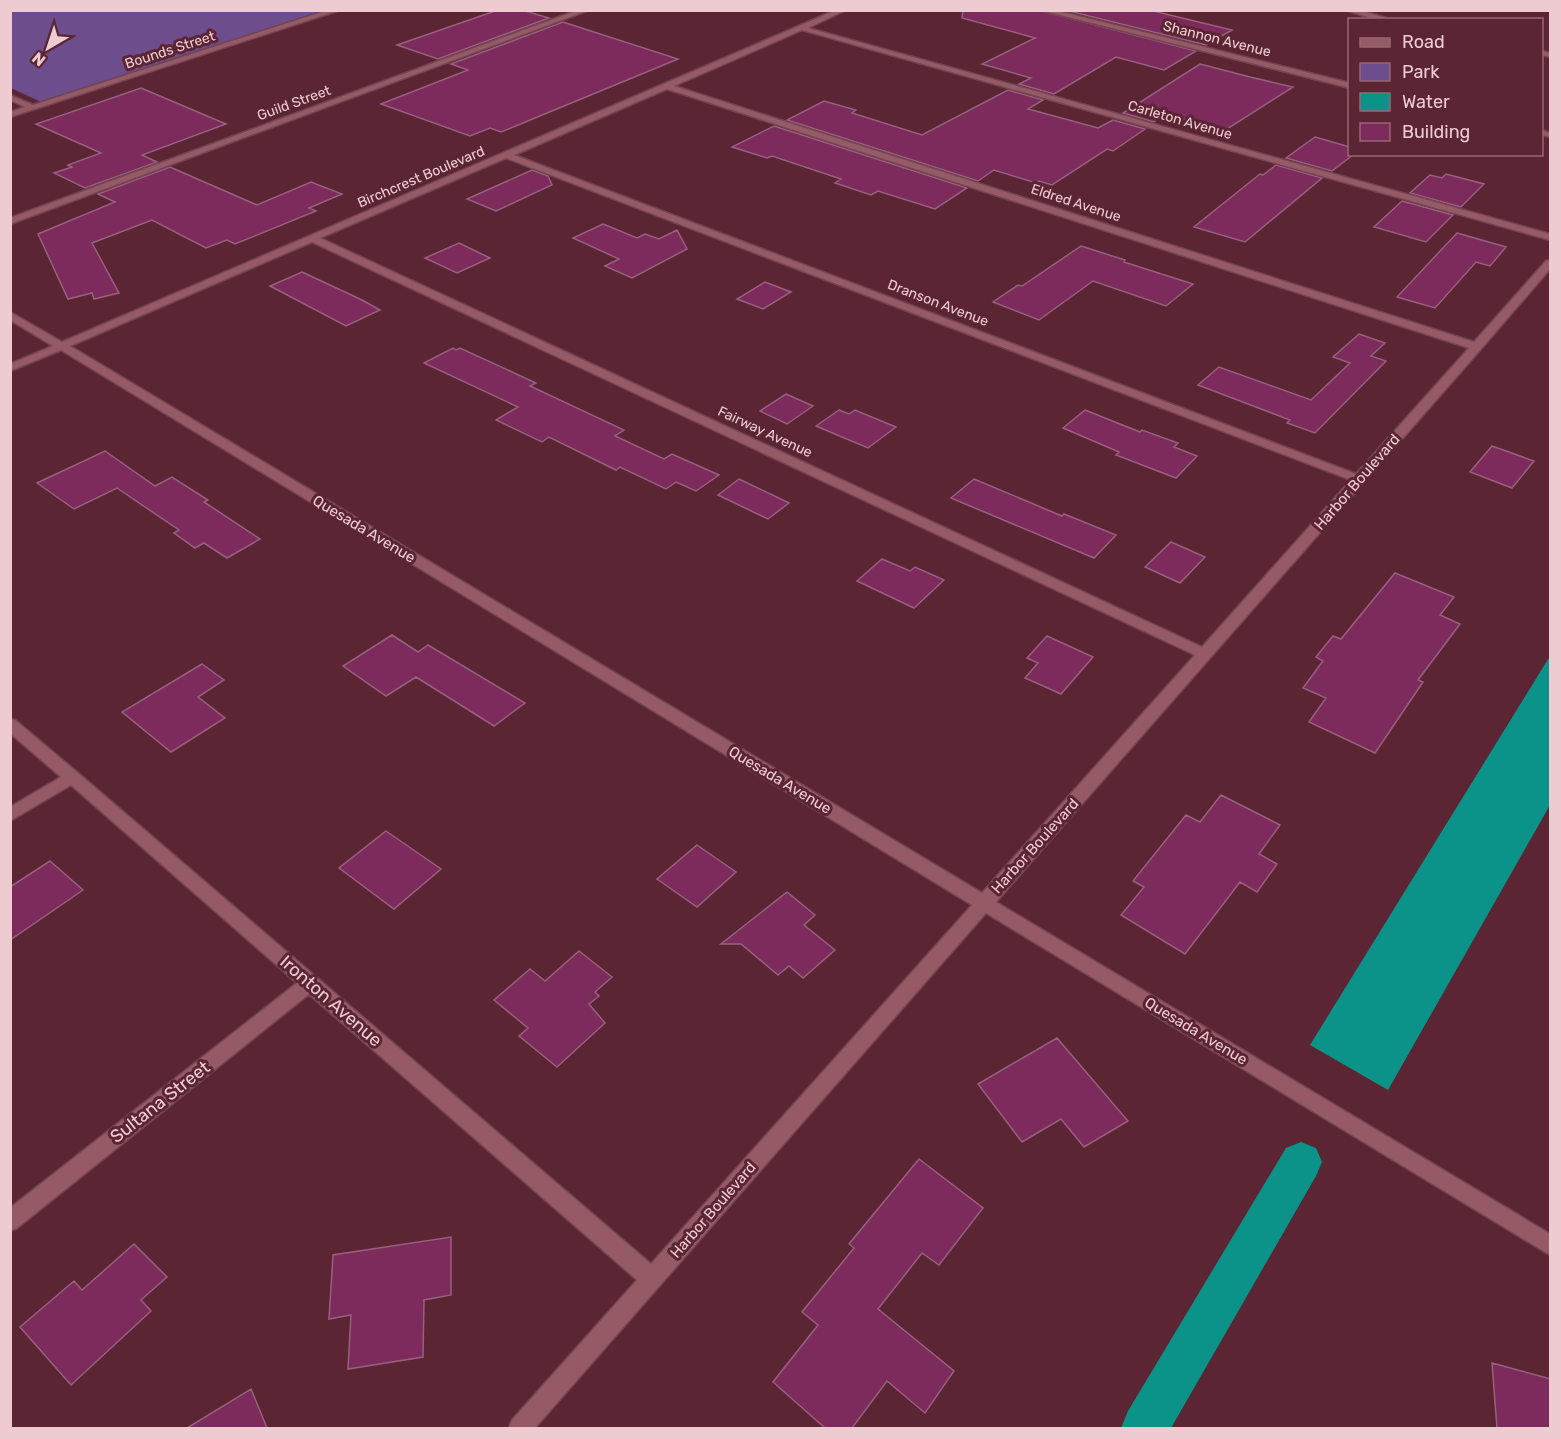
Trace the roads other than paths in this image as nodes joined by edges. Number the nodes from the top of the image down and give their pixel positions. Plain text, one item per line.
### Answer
1 (337, 10) edge
2 (586, 10) edge
3 (843, 10) edge
4 (1043, 10) edge
5 (1348, 10) edge
6 (1381, 18) edge
7 (802, 28) junction
8 (667, 86) junction
9 (1348, 86) edge
10 (10, 97) edge
11 (33, 108) junction
12 (10, 115) edge
13 (507, 155) junction
14 (10, 221) edge
15 (1551, 237) edge
16 (312, 238) junction
17 (1551, 263) edge
18 (10, 315) edge
19 (62, 346) junction
20 (1477, 347) junction
21 (10, 368) edge
22 (1359, 479) junction
23 (1205, 654) junction
24 (10, 723) edge
25 (72, 777) junction
26 (10, 815) edge
27 (984, 903) junction
28 (310, 983) junction
29 (10, 1221) edge
30 (1551, 1245) edge
31 (652, 1279) junction
32 (520, 1428) edge

1 - 11 street, Bounds Street
2 - 14 street, Guild Street
3 - 7 street, Birchcrest Boulevard
4 - 9 street, Shannon Avenue
5 - 6 street
7 - 8 street, Birchcrest Boulevard
7 - 15 street, Carleton Avenue
8 - 13 street, Birchcrest Boulevard
8 - 20 street, Eldred Avenue
10 - 11 street
11 - 12 street, Bounds Street
13 - 16 street, Birchcrest Boulevard
13 - 22 street, Dranson Avenue
16 - 19 street, Birchcrest Boulevard
16 - 23 street, Fairway Avenue
17 - 20 street, Harbor Boulevard
18 - 19 street, Quesada Avenue
19 - 21 street, Birchcrest Boulevard
19 - 27 street, Quesada Avenue
20 - 22 street, Harbor Boulevard
22 - 23 street, Harbor Boulevard
23 - 27 street, Harbor Boulevard
24 - 25 street, Ironton Avenue
25 - 26 street
25 - 28 street, Ironton Avenue
27 - 30 street, Quesada Avenue
27 - 31 street, Harbor Boulevard
28 - 29 street, Sultana Street
28 - 31 street, Ironton Avenue
31 - 32 street, Harbor Boulevard

